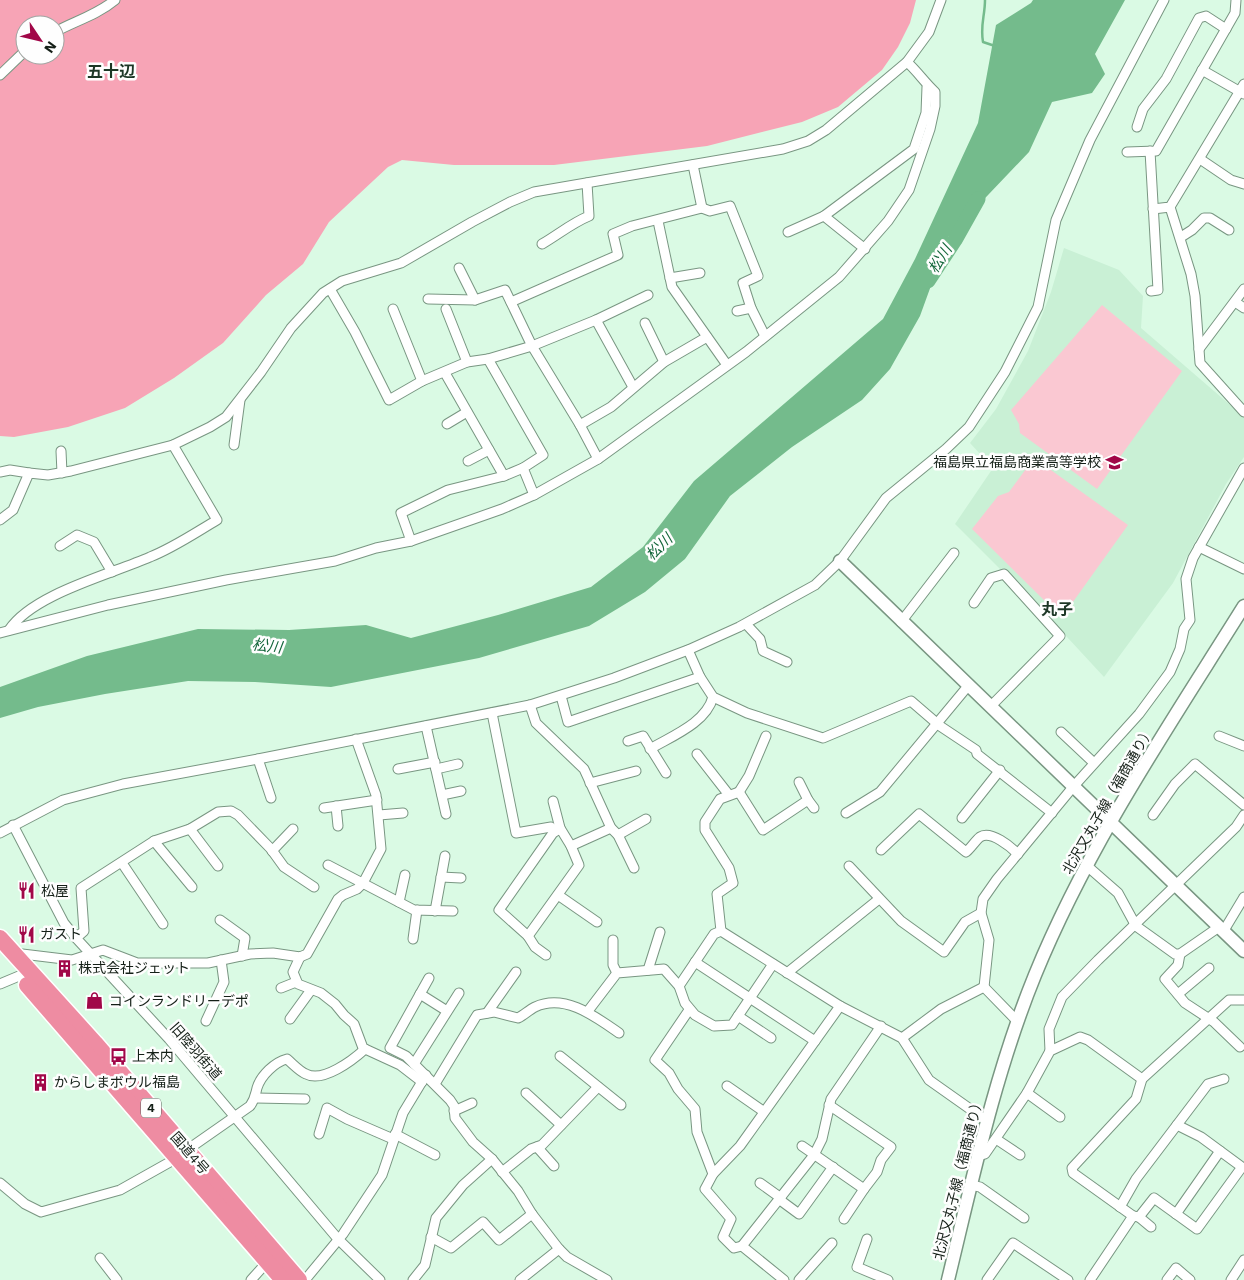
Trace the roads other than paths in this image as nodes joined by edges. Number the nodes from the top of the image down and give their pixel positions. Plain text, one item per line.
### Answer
1 (115, 0) edge
2 (941, 0) edge
3 (1164, 0) edge
4 (1239, 2) edge
5 (65, 27) edge
6 (1226, 29) junction
7 (15, 61) edge
8 (907, 62) junction
9 (1202, 70) junction
10 (0, 75) edge
11 (927, 87) junction
12 (1243, 90) edge
13 (1137, 127) dead end
14 (1150, 151) junction
15 (1127, 152) dead end
16 (1200, 159) junction
17 (693, 165) junction
18 (587, 183) junction
19 (1244, 184) edge
20 (1170, 207) junction
21 (702, 208) junction
22 (1153, 209) junction
23 (824, 216) junction
24 (658, 221) junction
25 (1229, 230) dead end
26 (788, 232) dead end
27 (1180, 237) junction
28 (542, 244) dead end
29 (865, 249) junction
30 (459, 268) dead end
31 (700, 273) dead end
32 (670, 278) junction
33 (330, 289) junction
34 (1244, 289) edge
35 (1151, 291) dead end
36 (648, 295) dead end
37 (428, 299) dead end
38 (475, 300) junction
39 (511, 302) junction
40 (1235, 302) junction
41 (751, 308) junction
42 (1244, 308) edge
43 (393, 309) dead end
44 (446, 309) dead end
45 (737, 311) dead end
46 (596, 320) junction
47 (645, 323) dead end
48 (765, 336) junction
49 (707, 337) junction
50 (532, 346) junction
51 (1199, 349) junction
52 (488, 359) junction
53 (467, 362) junction
54 (664, 362) junction
55 (727, 365) junction
56 (445, 373) junction
57 (422, 381) junction
58 (633, 387) junction
59 (240, 400) junction
60 (467, 412) junction
61 (1244, 412) edge
62 (447, 424) dead end
63 (580, 425) junction
64 (173, 445) junction
65 (234, 445) dead end
66 (489, 450) junction
67 (60, 451) dead end
68 (598, 459) junction
69 (468, 462) dead end
70 (523, 468) junction
71 (1244, 468) edge
72 (0, 472) edge
73 (30, 473) junction
74 (62, 473) junction
75 (504, 476) junction
76 (534, 495) junction
77 (0, 520) edge
78 (411, 540) junction
79 (60, 546) dead end
80 (1199, 548) junction
81 (954, 553) dead end
82 (840, 561) junction
83 (1244, 570) edge
84 (112, 572) junction
85 (974, 603) dead end
86 (1244, 606) edge
87 (902, 622) junction
88 (746, 624) junction
89 (4, 632) edge
90 (688, 650) junction
91 (787, 662) dead end
92 (700, 676) junction
93 (968, 686) junction
94 (560, 696) junction
95 (713, 697) junction
96 (530, 705) junction
97 (990, 707) junction
98 (492, 713) junction
99 (938, 722) junction
100 (426, 726) junction
101 (1061, 732) dead end
102 (766, 736) dead end
103 (1219, 736) dead end
104 (356, 740) junction
105 (628, 741) dead end
106 (1244, 746) edge
107 (650, 749) junction
108 (697, 754) dead end
109 (258, 759) junction
110 (1094, 763) junction
111 (458, 764) dead end
112 (435, 765) junction
113 (398, 769) dead end
114 (1000, 770) junction
115 (636, 771) dead end
116 (666, 773) dead end
117 (799, 782) dead end
118 (590, 783) junction
119 (1073, 787) junction
120 (461, 791) dead end
121 (739, 792) junction
122 (442, 795) junction
123 (729, 796) junction
124 (271, 798) dead end
125 (377, 800) junction
126 (808, 800) junction
127 (553, 801) dead end
128 (1244, 805) edge
129 (336, 806) junction
130 (324, 808) dead end
131 (814, 808) dead end
132 (403, 813) dead end
133 (846, 813) dead end
134 (1052, 813) junction
135 (446, 814) dead end
136 (379, 815) junction
137 (1153, 815) dead end
138 (1244, 815) edge
139 (962, 818) dead end
140 (646, 819) dead end
141 (1110, 822) junction
142 (13, 825) junction
143 (338, 826) dead end
144 (1236, 827) junction
145 (190, 829) junction
146 (293, 829) dead end
147 (558, 829) junction
148 (614, 831) junction
149 (0, 833) edge
150 (1244, 834) edge
151 (154, 841) junction
152 (571, 846) junction
153 (881, 850) dead end
154 (272, 851) junction
155 (1018, 854) junction
156 (445, 856) dead end
157 (122, 863) junction
158 (328, 865) dead end
159 (1086, 865) junction
160 (218, 866) dead end
161 (849, 866) dead end
162 (634, 868) dead end
163 (405, 875) dead end
164 (441, 878) junction
165 (461, 878) dead end
166 (363, 883) junction
167 (1175, 886) junction
168 (314, 887) dead end
169 (192, 888) dead end
170 (558, 895) junction
171 (1244, 897) edge
172 (879, 899) junction
173 (399, 902) junction
174 (417, 910) junction
175 (435, 911) junction
176 (453, 911) dead end
177 (981, 913) junction
178 (220, 920) dead end
179 (596, 922) dead end
180 (163, 924) dead end
181 (1135, 924) junction
182 (1221, 929) junction
183 (721, 931) junction
184 (660, 932) dead end
185 (528, 936) junction
186 (0, 938) edge
187 (76, 938) junction
188 (413, 938) dead end
189 (613, 940) dead end
190 (1244, 951) edge
191 (6, 954) edge
192 (92, 954) junction
193 (1180, 954) junction
194 (546, 955) dead end
195 (242, 956) junction
196 (300, 957) junction
197 (221, 960) junction
198 (695, 962) junction
199 (773, 964) junction
200 (1209, 968) dead end
201 (648, 970) junction
202 (516, 972) dead end
203 (617, 973) junction
204 (787, 973) junction
205 (19, 976) junction
206 (429, 978) dead end
207 (296, 982) junction
208 (0, 984) edge
209 (679, 986) junction
210 (984, 987) junction
211 (281, 988) dead end
212 (311, 990) junction
213 (459, 993) dead end
214 (420, 994) junction
215 (1178, 994) junction
216 (751, 998) junction
217 (1244, 1000) edge
218 (840, 1006) junction
219 (689, 1010) junction
220 (448, 1011) junction
221 (588, 1012) junction
222 (487, 1013) junction
223 (738, 1016) junction
224 (290, 1019) dead end
225 (1208, 1019) junction
226 (206, 1022) dead end
227 (1018, 1022) junction
228 (882, 1026) junction
229 (618, 1033) dead end
230 (771, 1038) dead end
231 (902, 1038) junction
232 (815, 1041) junction
233 (1240, 1047) dead end
234 (365, 1050) junction
235 (1050, 1052) junction
236 (560, 1056) dead end
237 (414, 1064) junction
238 (424, 1078) junction
239 (1142, 1079) junction
240 (1224, 1079) dead end
241 (435, 1084) junction
242 (727, 1086) dead end
243 (598, 1087) junction
244 (526, 1093) dead end
245 (1027, 1093) junction
246 (256, 1098) junction
247 (305, 1099) dead end
248 (472, 1103) dead end
249 (621, 1105) dead end
250 (829, 1105) junction
251 (454, 1111) junction
252 (763, 1111) junction
253 (234, 1117) junction
254 (1060, 1117) dead end
255 (987, 1121) junction
256 (561, 1125) junction
257 (1177, 1126) junction
258 (319, 1134) dead end
259 (394, 1136) junction
260 (996, 1138) junction
261 (802, 1146) dead end
262 (537, 1147) junction
263 (1220, 1151) junction
264 (182, 1154) junction
265 (435, 1155) dead end
266 (814, 1155) junction
267 (1020, 1155) dead end
268 (978, 1156) junction
269 (492, 1159) junction
270 (554, 1166) dead end
271 (833, 1167) junction
272 (502, 1172) junction
273 (713, 1174) junction
274 (760, 1183) dead end
275 (971, 1185) junction
276 (2, 1188) edge
277 (864, 1189) junction
278 (781, 1199) junction
279 (1120, 1207) junction
280 (532, 1214) junction
281 (1176, 1214) junction
282 (1136, 1216) junction
283 (1024, 1218) dead end
284 (844, 1219) dead end
285 (1151, 1227) dead end
286 (431, 1237) junction
287 (338, 1239) junction
288 (867, 1239) dead end
289 (832, 1243) dead end
290 (742, 1246) junction
291 (559, 1249) junction
292 (100, 1258) dead end
293 (272, 1258) junction
294 (1244, 1260) edge
295 (531, 1277) edge
296 (992, 1278) edge
297 (117, 1280) edge
298 (251, 1280) edge
299 (283, 1280) edge
300 (298, 1280) edge
301 (305, 1280) edge
302 (380, 1280) edge
303 (413, 1280) edge
304 (520, 1280) edge
305 (606, 1280) edge
306 (784, 1280) edge
307 (798, 1280) edge
308 (888, 1280) edge
309 (948, 1280) edge
310 (1068, 1280) edge
311 (1090, 1280) edge
312 (1167, 1280) edge
313 (1190, 1280) edge
314 (1231, 1280) edge

1 - 5 street
2 - 8 street
3 - 82 street
4 - 6 street
6 - 9 street
6 - 13 street
7 - 10 street
8 - 11 street
8 - 17 street
9 - 12 street
9 - 14 street
11 - 23 street
11 - 29 street
12 - 16 street
14 - 15 street
14 - 22 street
16 - 19 street
16 - 20 street
17 - 18 street
17 - 21 street
18 - 28 street
18 - 33 street
20 - 22 street
20 - 27 street
21 - 24 street
21 - 41 street
22 - 35 street
23 - 26 street
23 - 29 street
24 - 32 street
24 - 39 street
25 - 27 street
27 - 51 street
29 - 48 street
30 - 38 street
31 - 32 street
32 - 49 street
33 - 57 street
33 - 59 street
34 - 40 street
36 - 46 street
37 - 38 street
38 - 39 street
39 - 50 street
40 - 42 street
40 - 51 street
41 - 45 street
41 - 48 street
43 - 57 street
44 - 53 street
46 - 50 street
46 - 58 street
47 - 54 street
48 - 55 street
49 - 54 street
49 - 55 street
50 - 52 street
50 - 63 street
51 - 61 street
52 - 53 street
52 - 70 street
53 - 56 street
54 - 58 street
55 - 68 street
56 - 57 street
56 - 60 street
58 - 63 street
59 - 64 street
59 - 65 street
60 - 62 street
60 - 66 street
63 - 68 street
64 - 74 street
64 - 84 street
66 - 69 street
66 - 75 street
67 - 74 street
68 - 76 street
70 - 75 street
70 - 76 street
71 - 80 street
72 - 73 street
73 - 74 street
73 - 77 street
75 - 78 street
76 - 78 street
78 - 89 street
79 - 84 street
80 - 83 street
80 - 110 street
81 - 87 street
82 - 87 street
82 - 88 street
84 - 89 street
85 - 97 street
86 - 141 street, 北沢又丸子線（福商通り）
87 - 93 street
88 - 90 street
88 - 91 street
90 - 92 street
90 - 94 street
92 - 94 street
92 - 95 street
93 - 97 street
93 - 99 street
94 - 96 street
95 - 99 street
95 - 107 street
96 - 98 street
96 - 118 street
97 - 119 street
98 - 100 street
98 - 147 street
99 - 114 street
99 - 133 street
100 - 104 street
100 - 112 street
101 - 110 street
102 - 121 street
103 - 106 street
104 - 109 street
104 - 125 street
105 - 107 street
107 - 116 street
108 - 123 street
109 - 124 street
109 - 142 street
110 - 119 street
111 - 112 street
112 - 113 street
112 - 122 street
114 - 134 street
114 - 139 street
115 - 118 street
117 - 126 street
118 - 148 street
119 - 134 street
119 - 141 street
120 - 122 street
121 - 123 street
121 - 126 street
122 - 135 street
123 - 183 street
125 - 129 street
125 - 136 street
126 - 131 street
127 - 147 street
128 - 137 street
129 - 130 street
129 - 143 street
132 - 136 street
134 - 155 street
136 - 166 street
138 - 144 street
140 - 148 street
141 - 159 street, 北沢又丸子線（福商通り）
141 - 167 street
142 - 149 street
142 - 187 street, 旧陸羽街道
144 - 150 street
144 - 167 street
145 - 151 street
145 - 154 street
145 - 160 street
146 - 154 street
147 - 152 street
147 - 185 street
148 - 152 street
148 - 162 street
151 - 157 street
151 - 169 street
152 - 170 street
153 - 155 street
154 - 168 street
155 - 177 street
156 - 164 street
157 - 180 street
157 - 187 street
158 - 166 street
159 - 181 street
159 - 227 street, 北沢又丸子線（福商通り）
161 - 172 street
163 - 173 street
164 - 165 street
164 - 175 street
166 - 173 street
166 - 196 street
167 - 181 street
167 - 182 street
170 - 179 street
170 - 185 street
171 - 182 street
172 - 177 street
172 - 204 street
173 - 174 street
174 - 175 street
174 - 188 street
175 - 176 street
177 - 210 street
178 - 195 street
181 - 193 street
181 - 235 street
182 - 190 street
182 - 193 street
183 - 198 street
183 - 199 street
184 - 201 street
185 - 194 street
186 - 191 highway, 国道4号 / 4
187 - 192 street, 旧陸羽街道
189 - 203 street
191 - 192 street
191 - 205 highway, 国道4号 / 4
191 - 264 highway, 国道4号 / 4
192 - 197 street
192 - 253 street, 旧陸羽街道
193 - 215 street
195 - 196 street
195 - 197 street
196 - 207 street
197 - 226 street
198 - 209 street
198 - 216 street
199 - 204 street
199 - 216 street
200 - 215 street
201 - 203 street
201 - 209 street
202 - 222 street
203 - 221 street
204 - 218 street
205 - 208 street
205 - 264 highway, 国道4号 / 4
206 - 214 street
207 - 211 street
207 - 212 street
209 - 219 street
210 - 227 street
210 - 231 street
212 - 224 street
212 - 234 street
213 - 220 street
214 - 220 street
214 - 237 street
215 - 225 street
216 - 223 street
216 - 232 street
217 - 225 street
218 - 228 street
218 - 232 street
219 - 223 street
219 - 273 street
220 - 237 street
221 - 222 street
221 - 229 street
222 - 241 street
223 - 230 street
225 - 233 street
225 - 239 street
227 - 255 street, 北沢又丸子線（福商通り）
228 - 231 street
228 - 250 street
231 - 255 street
232 - 252 street
234 - 238 street
234 - 246 street
235 - 239 street
235 - 245 street
236 - 243 street
237 - 238 street
238 - 241 street
238 - 259 street
239 - 279 street
240 - 257 street
241 - 251 street
242 - 252 street
243 - 249 street
243 - 256 street
244 - 256 street
245 - 254 street
245 - 260 street
246 - 247 street
246 - 253 street
248 - 251 street
250 - 266 street
250 - 277 street
251 - 269 street
252 - 273 street
253 - 264 street
253 - 287 street, 旧陸羽街道
255 - 268 street, 北沢又丸子線（福商通り）
256 - 262 street
257 - 263 street
257 - 279 street
258 - 259 street
259 - 265 street
259 - 287 street
260 - 267 street
260 - 268 street
261 - 266 street
262 - 270 street
262 - 272 street
263 - 281 street
263 - 281 street
264 - 276 street
264 - 293 highway, 国道4号 / 4
266 - 271 street
266 - 278 street
268 - 275 street, 北沢又丸子線（福商通り）
269 - 272 street
269 - 286 street
271 - 277 street
271 - 278 street
272 - 280 street
273 - 290 street
274 - 278 street
275 - 283 street
275 - 309 street, 北沢又丸子線（福商通り）
277 - 284 street
278 - 290 street
279 - 282 street
280 - 286 street
280 - 291 street
281 - 282 street
282 - 285 street
282 - 311 street
286 - 303 street
287 - 301 street
287 - 302 street, 旧陸羽街道
288 - 308 street
289 - 307 street
290 - 306 street
291 - 295 street
291 - 305 street
292 - 297 street
293 - 298 street
293 - 299 highway, 国道4号 / 4
293 - 300 highway, 国道4号 / 4
294 - 314 street
295 - 304 street
296 - 310 street
312 - 313 street

